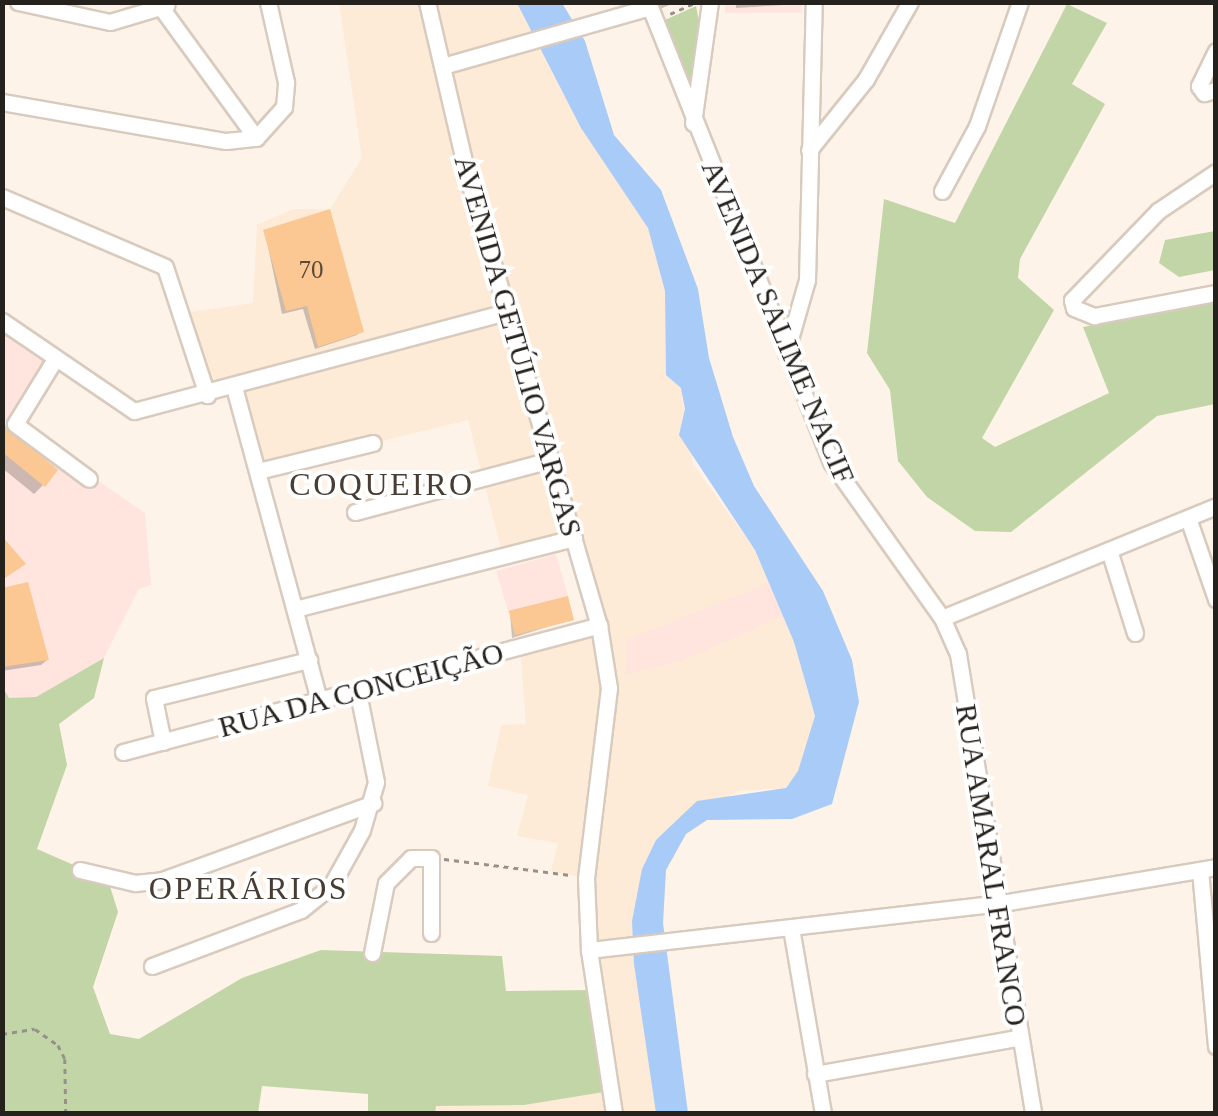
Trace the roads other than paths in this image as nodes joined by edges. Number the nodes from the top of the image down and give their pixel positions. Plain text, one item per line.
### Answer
1 (18, 2) edge
2 (268, 2) edge
3 (427, 2) edge
4 (710, 2) edge
5 (814, 2) edge
6 (910, 2) edge
7 (1020, 2) edge
8 (163, 5) edge
9 (651, 10) edge
10 (1216, 51) edge
11 (444, 66) junction
12 (1216, 90) edge
13 (2, 102) edge
14 (693, 123) junction
15 (256, 138) junction
16 (809, 150) junction
17 (1216, 172) edge
18 (942, 192) dead end
19 (2, 197) edge
20 (1216, 293) edge
21 (506, 312) junction
22 (2, 321) edge
23 (786, 352) junction
24 (55, 359) junction
25 (234, 388) junction
26 (207, 395) junction
27 (374, 443) dead end
28 (550, 460) junction
29 (258, 471) junction
30 (89, 479) dead end
31 (1216, 506) edge
32 (355, 512) dead end
33 (1188, 518) junction
34 (574, 538) junction
35 (1109, 550) junction
36 (1216, 599) edge
37 (295, 608) junction
38 (942, 618) junction
39 (598, 625) junction
40 (1135, 633) dead end
41 (309, 660) junction
42 (358, 693) junction
43 (320, 704) junction
44 (163, 742) junction
45 (123, 752) dead end
46 (373, 803) junction
47 (1208, 868) edge
48 (80, 870) dead end
49 (1002, 904) junction
50 (792, 928) junction
51 (430, 933) dead end
52 (589, 950) junction
53 (372, 953) dead end
54 (152, 966) dead end
55 (1214, 1011) edge
56 (1017, 1038) junction
57 (1216, 1046) edge
58 (814, 1074) junction
59 (614, 1114) edge
60 (822, 1114) edge
61 (1032, 1114) edge

1 - 8 street
2 - 15 street
3 - 11 street, AVENIDA GETÚLIO VARGAS
4 - 14 street
5 - 16 street
6 - 16 street
7 - 18 street
8 - 15 street
9 - 11 street
9 - 14 street, AVENIDA SALIME NACIF
10 - 12 street
11 - 21 street, AVENIDA GETÚLIO VARGAS
13 - 15 street
14 - 23 street, AVENIDA SALIME NACIF
16 - 23 street
17 - 20 street
19 - 26 street
21 - 25 street
21 - 28 street, AVENIDA GETÚLIO VARGAS
22 - 24 street
23 - 38 street, AVENIDA SALIME NACIF
24 - 26 street
24 - 30 street
25 - 26 street
25 - 29 street
27 - 29 street
28 - 32 street
28 - 34 street, AVENIDA GETÚLIO VARGAS
29 - 37 street
31 - 33 street
33 - 35 street
33 - 36 street
34 - 37 street
34 - 39 street, AVENIDA GETÚLIO VARGAS
35 - 38 street
35 - 40 street
37 - 41 street
38 - 49 street, RUA AMARAL FRANCO
39 - 42 street, RUA DA CONCEIÇÃO
39 - 52 street, AVENIDA GETÚLIO VARGAS
41 - 43 street
41 - 44 street
42 - 43 street, RUA DA CONCEIÇÃO
42 - 46 street
43 - 44 street, RUA DA CONCEIÇÃO
44 - 45 street, RUA DA CONCEIÇÃO
46 - 48 street
46 - 54 street
47 - 49 street
47 - 55 street
49 - 50 street
49 - 56 street, RUA AMARAL FRANCO
50 - 52 street
50 - 58 street
51 - 53 street
52 - 59 street, AVENIDA GETÚLIO VARGAS
55 - 57 street
56 - 58 street
56 - 61 street, RUA AMARAL FRANCO
58 - 60 street

